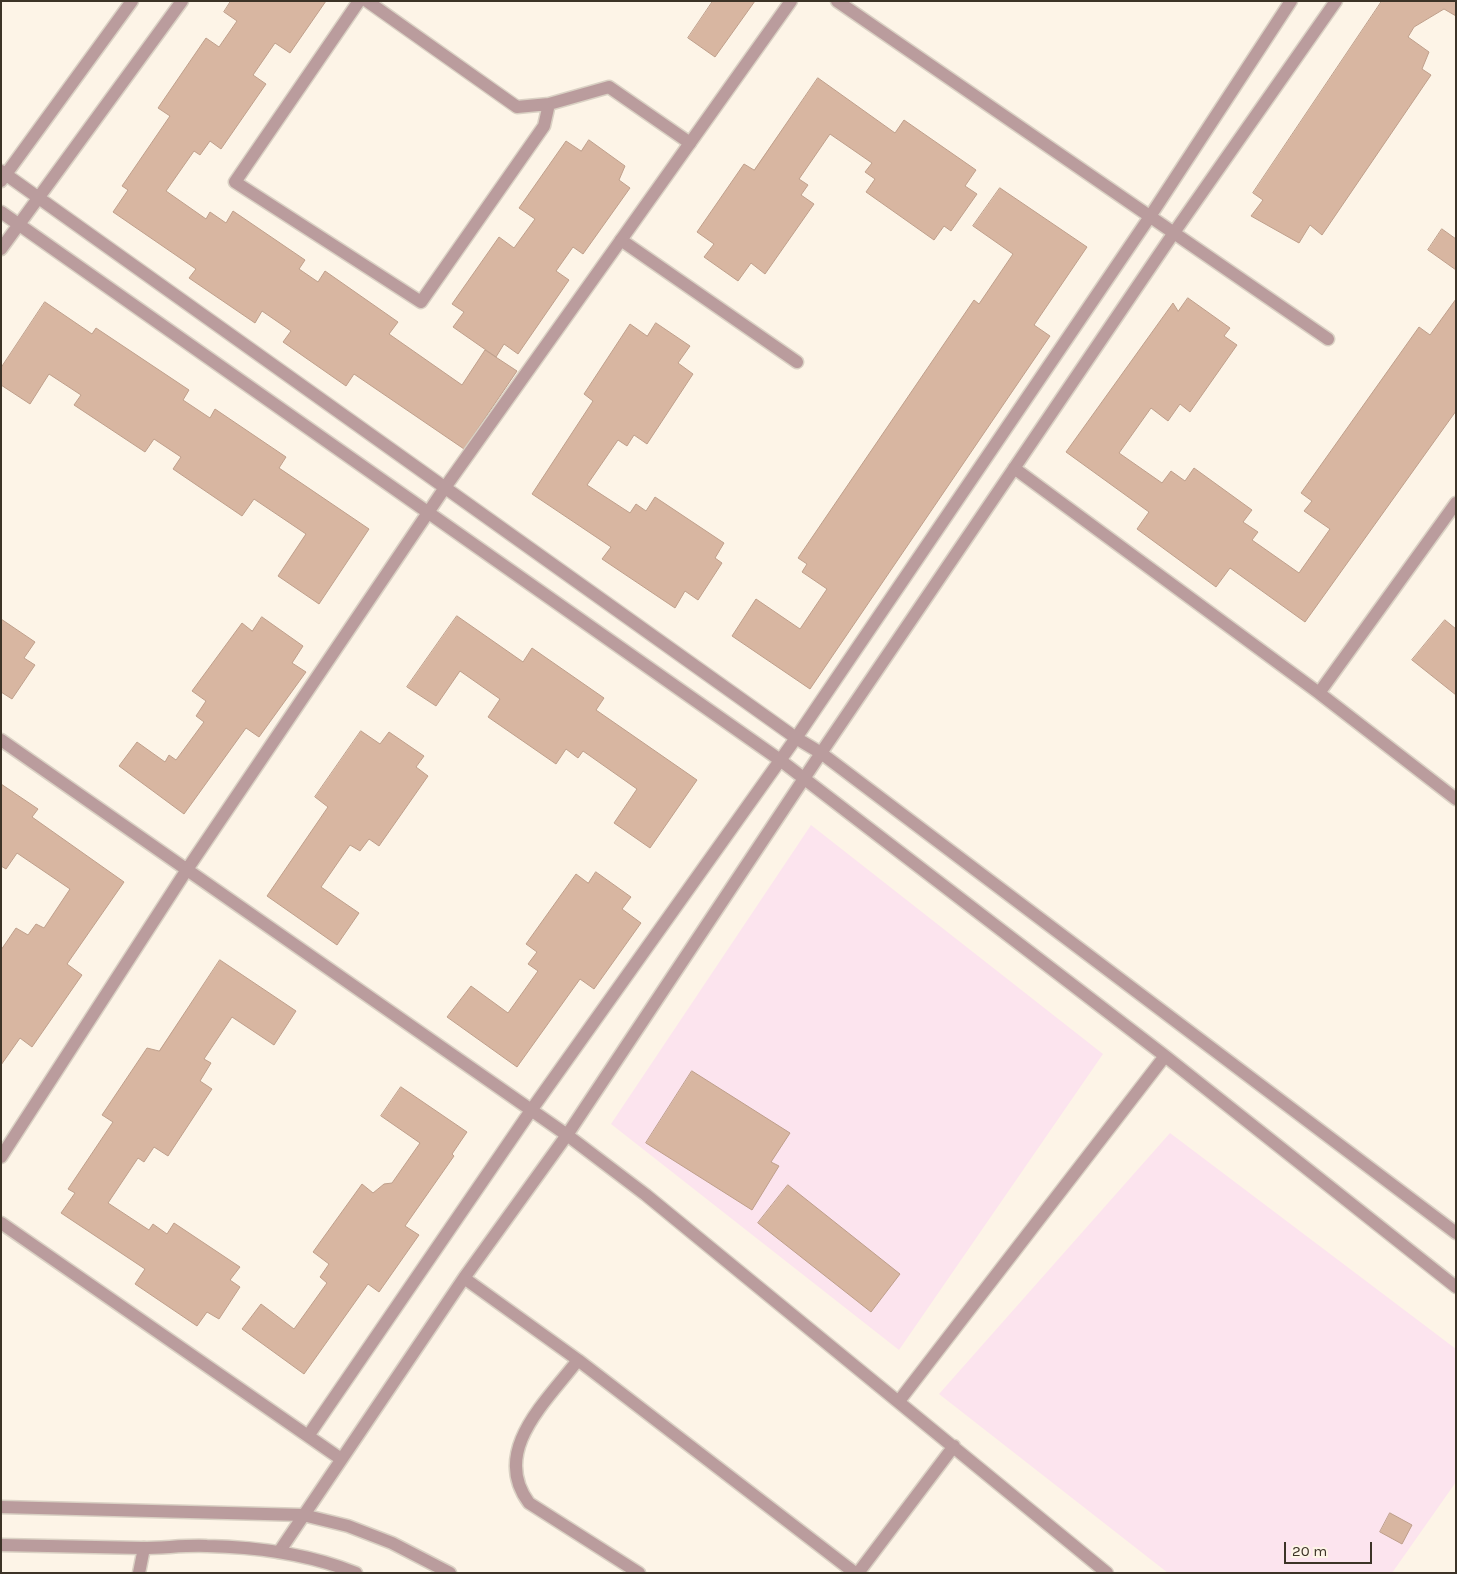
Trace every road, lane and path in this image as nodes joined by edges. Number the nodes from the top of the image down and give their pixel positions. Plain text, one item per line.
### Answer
1 (132, 1) edge
2 (182, 1) edge
3 (359, 1) edge
4 (366, 1) edge
5 (791, 1) edge
6 (838, 1) edge
7 (1291, 1) edge
8 (1336, 1) edge
9 (549, 104) junction
10 (690, 143) junction
11 (3, 175) edge
12 (39, 199) junction
13 (1, 212) edge
14 (1149, 218) junction
15 (19, 225) junction
16 (1172, 234) junction
17 (622, 240) junction
18 (1, 249) edge
19 (1328, 339) dead end
20 (797, 362) dead end
21 (1014, 468) junction
22 (446, 486) junction
23 (1456, 503) edge
24 (429, 512) junction
25 (1319, 693) junction
26 (796, 738) junction
27 (1, 740) edge
28 (821, 753) junction
29 (780, 760) junction
30 (804, 778) junction
31 (1456, 799) edge
32 (186, 871) junction
33 (1165, 1056) junction
34 (532, 1109) junction
35 (567, 1135) junction
36 (1, 1156) edge
37 (1, 1223) edge
38 (1456, 1233) edge
39 (464, 1278) junction
40 (1456, 1287) edge
41 (578, 1360) junction
42 (899, 1401) junction
43 (308, 1436) junction
44 (954, 1446) junction
45 (341, 1459) junction
46 (1, 1508) edge
47 (304, 1515) junction
48 (1, 1545) edge
49 (144, 1548) junction
50 (279, 1552) junction
51 (139, 1573) edge
52 (356, 1573) edge
53 (450, 1573) edge
54 (639, 1573) edge
55 (856, 1573) edge
56 (1107, 1573) edge

1 - 11 street
2 - 12 street
3 - 9 street
4 - 9 street
5 - 10 street
6 - 14 street
7 - 14 street
8 - 16 street
9 - 10 street
10 - 17 street
11 - 12 street
12 - 15 street
12 - 22 street
13 - 15 street
14 - 16 street
14 - 26 street
15 - 18 street
15 - 24 street
16 - 19 street
16 - 21 street
17 - 20 street
17 - 22 street
21 - 25 street
21 - 28 street
22 - 24 street
22 - 26 street
23 - 25 street
24 - 29 street
24 - 32 street
25 - 31 street
26 - 28 street
26 - 29 street
27 - 32 street
28 - 30 street
28 - 38 street
29 - 30 street
29 - 34 street
30 - 33 street
30 - 35 street
32 - 34 street
32 - 36 street
33 - 40 street
33 - 42 street
34 - 35 street
34 - 43 street
35 - 39 street
35 - 42 street
37 - 43 street
39 - 41 street
39 - 45 street
41 - 54 street
41 - 55 street
42 - 44 street
43 - 45 street
44 - 55 street
44 - 56 street
45 - 47 street
46 - 47 street
47 - 50 street
47 - 53 street
48 - 49 street
49 - 50 street
49 - 51 street
50 - 52 street

